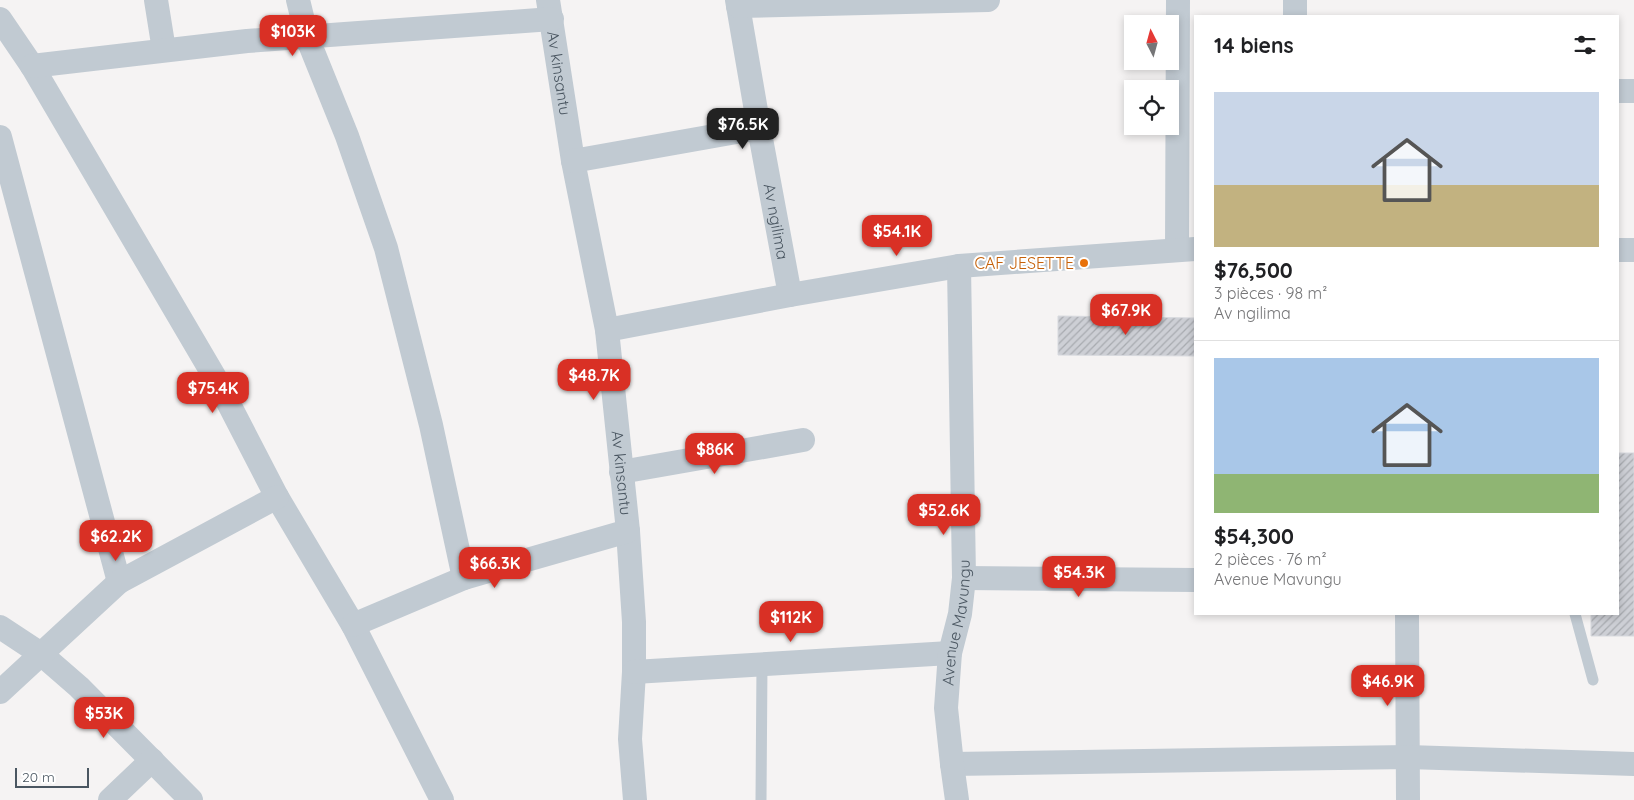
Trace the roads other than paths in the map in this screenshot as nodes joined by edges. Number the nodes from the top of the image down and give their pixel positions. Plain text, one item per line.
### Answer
1 (156, 0) edge
2 (298, 0) edge
3 (988, 0) edge
4 (1178, 0) edge
5 (1295, 0) edge
6 (737, 3) edge
7 (550, 10) edge
8 (1295, 15) edge
9 (0, 19) edge
10 (306, 37) junction
11 (164, 50) junction
12 (32, 66) junction
13 (1619, 91) edge
14 (1634, 91) edge
15 (759, 128) junction
16 (0, 137) edge
17 (573, 162) junction
18 (1186, 249) edge
19 (1619, 250) edge
20 (1634, 250) edge
21 (959, 266) junction
22 (790, 295) junction
23 (607, 330) junction
24 (803, 440) dead end
25 (621, 472) junction
26 (277, 497) junction
27 (628, 531) junction
28 (464, 578) junction
29 (964, 578) junction
30 (1194, 580) edge
31 (119, 582) junction
32 (1407, 615) edge
33 (1575, 615) edge
34 (353, 625) junction
35 (0, 627) edge
36 (950, 653) junction
37 (41, 654) junction
38 (762, 664) junction
39 (634, 672) junction
40 (1593, 680) dead end
41 (0, 692) edge
42 (1408, 757) junction
43 (152, 760) junction
44 (952, 764) junction
45 (1634, 764) edge
46 (110, 800) edge
47 (190, 800) edge
48 (442, 800) edge
49 (635, 800) edge
50 (761, 800) edge
51 (957, 800) edge
52 (1408, 800) edge

1 - 11 street
2 - 10 street
3 - 6 street
4 - 18 street
5 - 8 street
6 - 15 street, Av ngilima
7 - 10 street
7 - 17 street, Av kinsantu
9 - 12 street
10 - 11 street
10 - 28 street
11 - 12 street
12 - 26 street
13 - 14 street
15 - 17 street
15 - 22 street, Av ngilima
16 - 31 street
17 - 23 street, Av kinsantu
18 - 21 street
19 - 20 street
21 - 22 street
21 - 29 street, Avenue Mavungu
22 - 23 street
23 - 25 street, Av kinsantu
24 - 25 street
25 - 27 street, Av kinsantu
26 - 31 street
26 - 34 street
27 - 28 street
27 - 39 street, Av kinsantu
28 - 34 street
29 - 30 street
29 - 36 street, Avenue Mavungu
31 - 37 street
32 - 42 street
33 - 40 lane
34 - 48 street
35 - 37 street
36 - 38 street
36 - 44 street, Avenue Mavungu
37 - 41 street
37 - 43 street
38 - 39 street
38 - 50 lane
39 - 49 street, Av kinsantu
42 - 44 street
42 - 45 street
42 - 52 street
43 - 46 street
43 - 47 street
44 - 51 street, Avenue Mavungu

